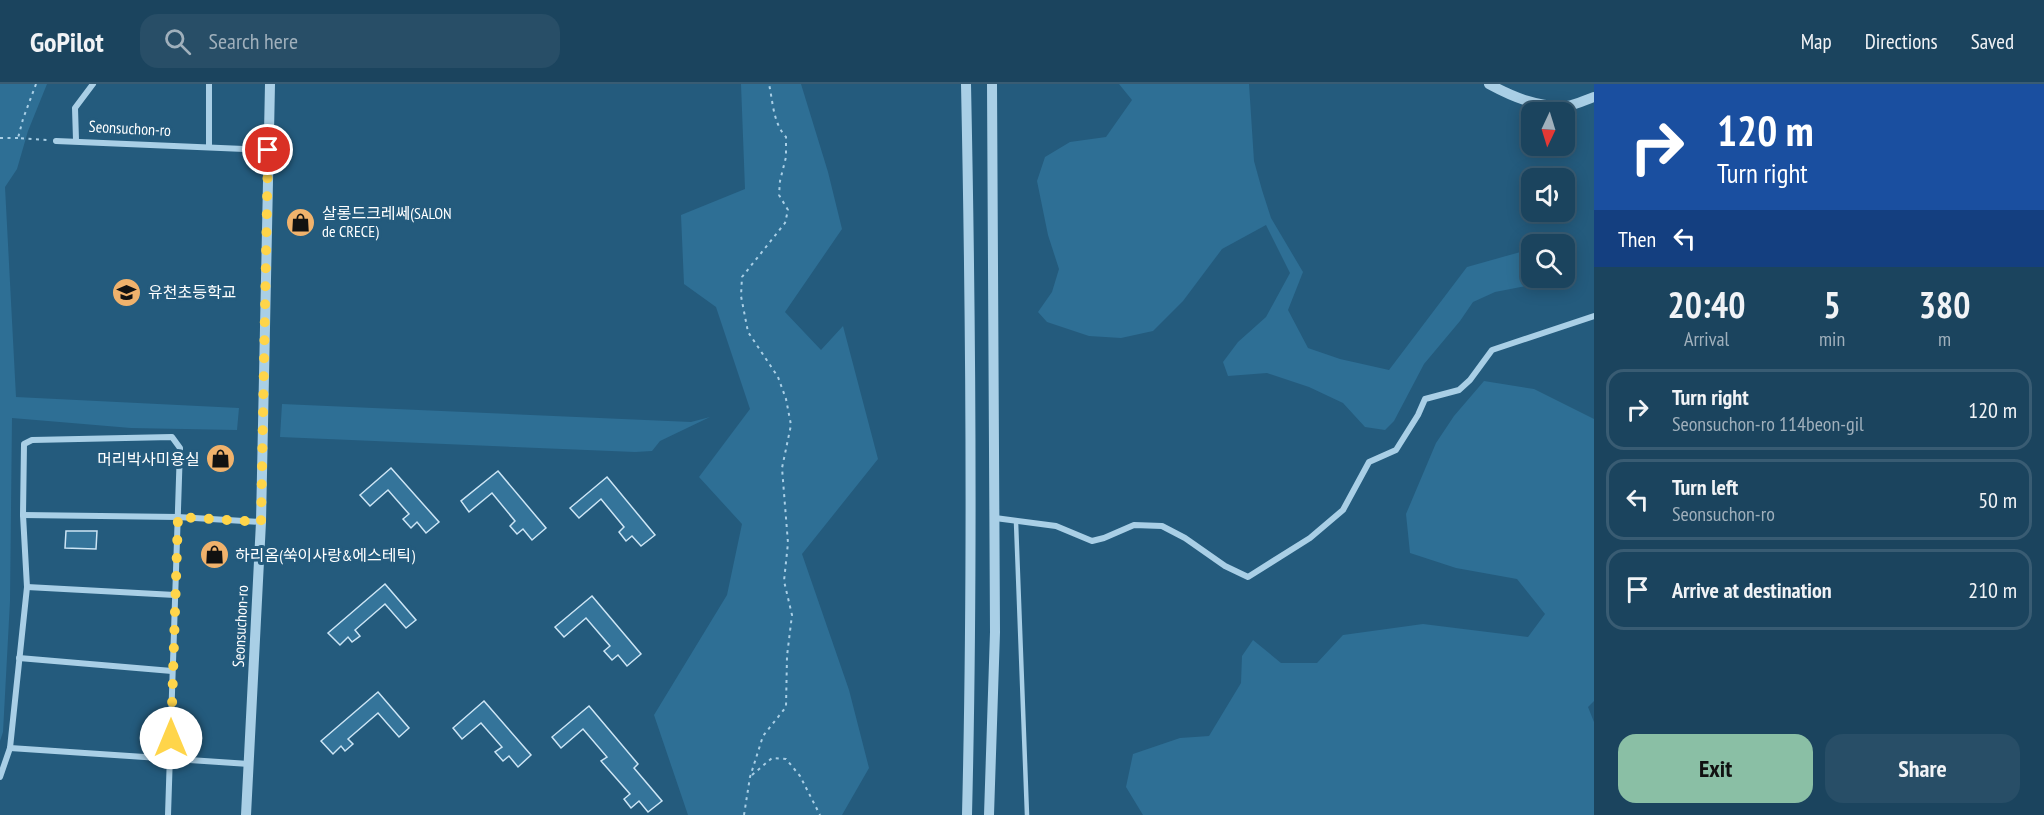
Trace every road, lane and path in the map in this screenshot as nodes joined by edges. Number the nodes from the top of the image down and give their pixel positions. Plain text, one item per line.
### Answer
1 (36, 84) edge
2 (93, 84) edge
3 (209, 84) edge
4 (270, 84) edge
5 (769, 84) edge
6 (966, 84) edge
7 (992, 84) edge
8 (1489, 84) edge
9 (1594, 97) edge
10 (0, 138) edge
11 (18, 138) junction
12 (76, 140) junction
13 (56, 141) joint
14 (209, 147) junction
15 (268, 150) junction
16 (1594, 316) edge
17 (22, 515) junction
18 (178, 517) junction
19 (995, 518) junction
20 (261, 522) junction
21 (1016, 522) junction
22 (27, 587) junction
23 (175, 595) junction
24 (19, 658) junction
25 (172, 671) junction
26 (10, 748) junction
27 (171, 761) junction
28 (249, 764) junction
29 (0, 777) edge
30 (750, 777) junction
31 (168, 815) edge
32 (246, 815) edge
33 (744, 815) edge
34 (820, 815) edge
35 (967, 815) edge
36 (989, 815) edge
37 (1027, 815) edge

1 - 11 path
2 - 12 street, Seonsuchon-ro
3 - 14 street
4 - 15 street, Seonsuchon-ro
5 - 30 path
6 - 35 street
7 - 19 street
8 - 9 street
10 - 11 path
11 - 13 path
12 - 13 street
12 - 14 street, Seonsuchon-ro
14 - 15 street, Seonsuchon-ro
15 - 20 street, Seonsuchon-ro
16 - 21 street
17 - 18 street
17 - 18 street
17 - 22 street
18 - 20 street
18 - 23 street
19 - 21 street
19 - 36 street
20 - 28 street, Seonsuchon-ro
21 - 37 lane
22 - 23 street
22 - 24 street
23 - 25 street
24 - 25 street
24 - 26 street
25 - 27 street
26 - 27 street
26 - 29 street
27 - 28 street
27 - 31 street
28 - 32 street, Seonsuchon-ro
30 - 33 path
30 - 34 path

